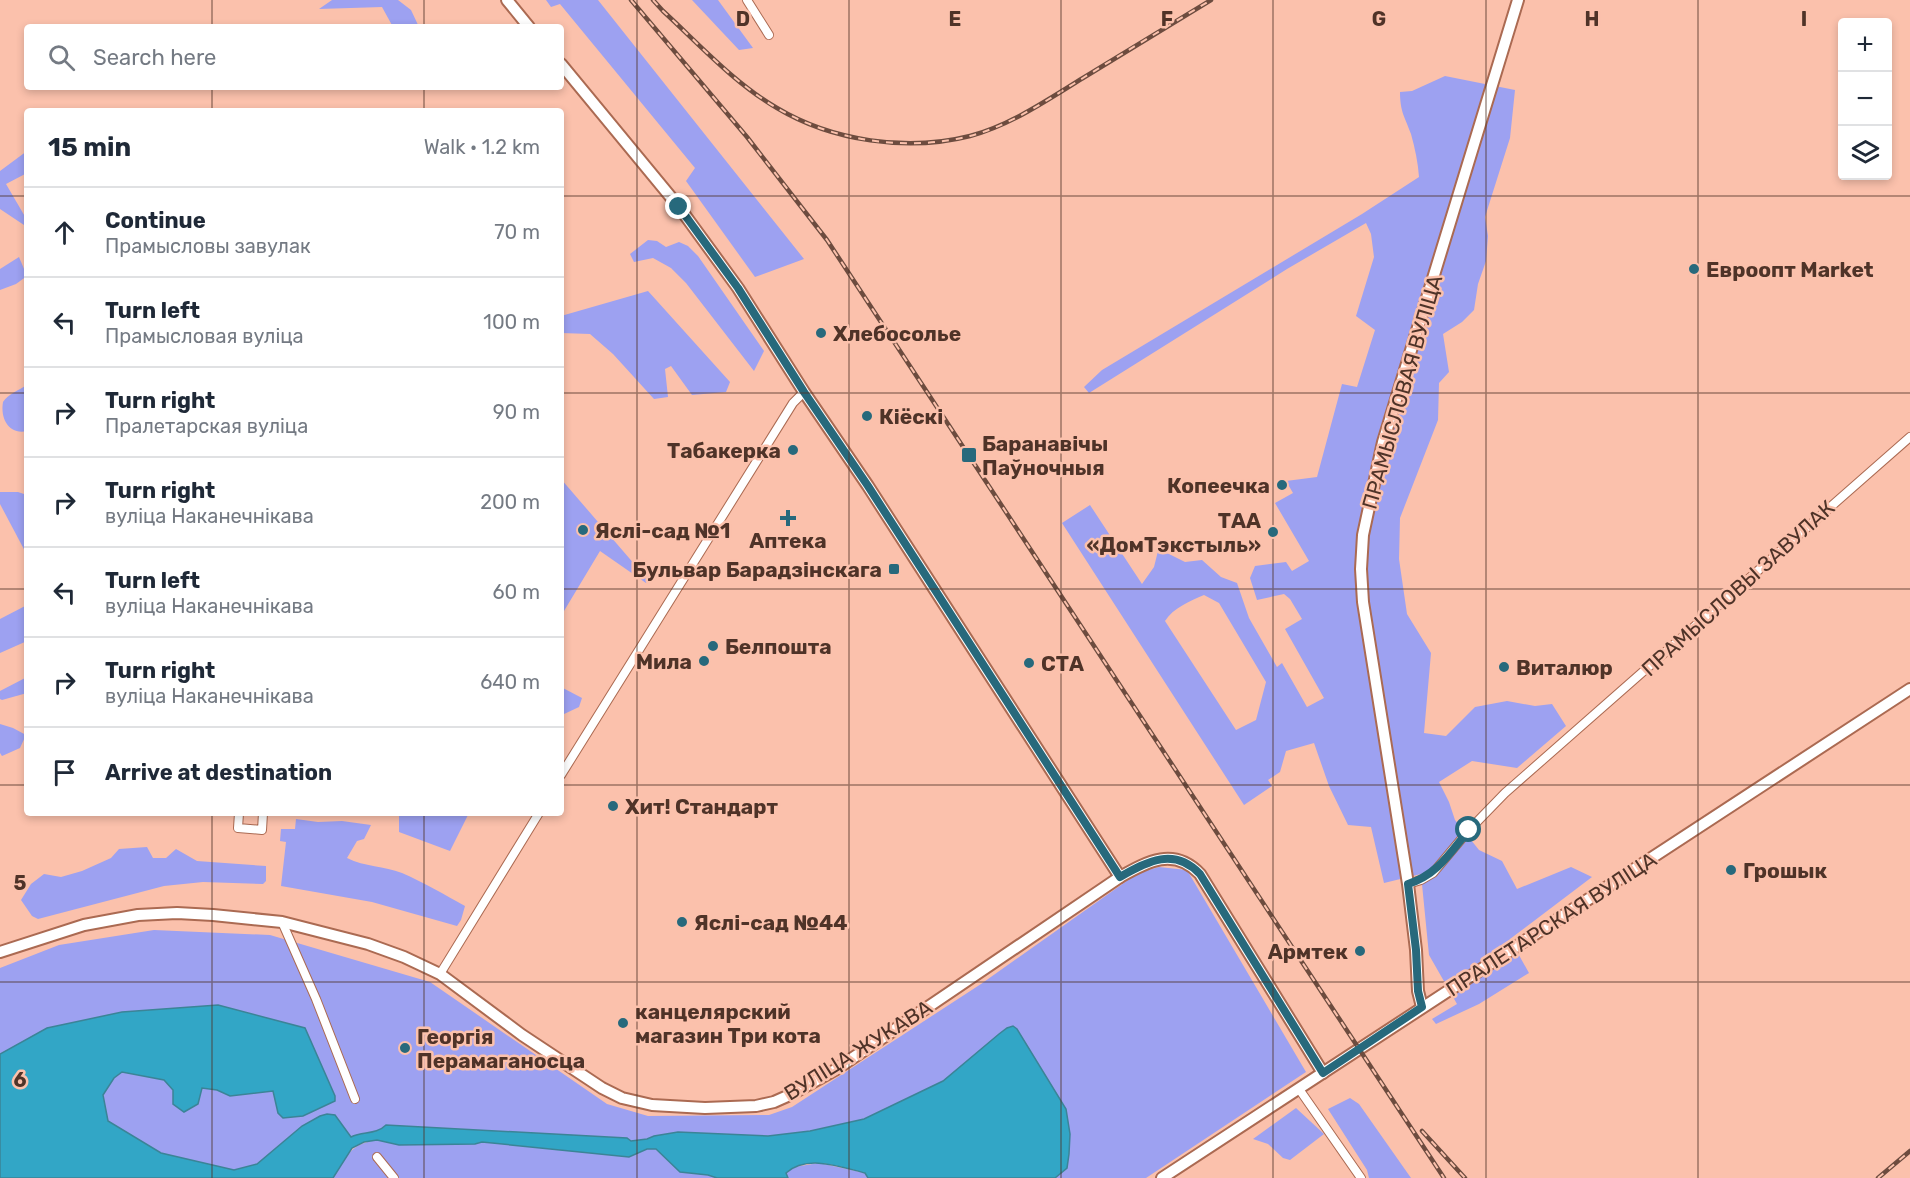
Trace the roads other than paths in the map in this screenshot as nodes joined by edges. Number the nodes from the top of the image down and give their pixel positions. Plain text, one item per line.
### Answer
1 (507, 0) edge
2 (747, 0) edge
3 (1518, 0) edge
4 (527, 24) edge
5 (769, 35) dead end
6 (564, 68) edge
7 (804, 392) junction
8 (1910, 437) edge
9 (1910, 689) edge
10 (564, 770) edge
11 (239, 816) edge
12 (263, 816) edge
13 (537, 816) edge
14 (1120, 877) junction
15 (1408, 884) junction
16 (282, 922) junction
17 (0, 952) edge
18 (440, 974) junction
19 (1422, 1007) junction
20 (1323, 1073) junction
21 (1299, 1089) junction
22 (355, 1099) dead end
23 (377, 1157) dead end
24 (394, 1178) edge
25 (1162, 1178) edge
26 (1361, 1178) edge

1 - 4 main road
2 - 5 street
3 - 15 main road, ПРАМЫСЛОВАЯ ВУЛІЦА
6 - 7 main road
7 - 10 street
7 - 14 main road
8 - 15 street, ПРАМЫСЛОВЫ ЗАВУЛАК
9 - 19 main road, ПРАЛЕТАРСКАЯ ВУЛІЦА
11 - 12 street
13 - 18 street
14 - 18 main road, ВУЛІЦА ЖУКАВА
14 - 20 main road, ВУЛІЦА ЖУКАВА
15 - 19 main road, ПРАМЫСЛОВАЯ ВУЛІЦА
16 - 17 main road, ВУЛІЦА ЖУКАВА
16 - 18 main road, ВУЛІЦА ЖУКАВА
16 - 22 street
19 - 20 main road, ПРАЛЕТАРСКАЯ ВУЛІЦА
20 - 21 main road, ПРАЛЕТАРСКАЯ ВУЛІЦА
21 - 25 main road, ПРАЛЕТАРСКАЯ ВУЛІЦА
21 - 26 street
23 - 24 street

